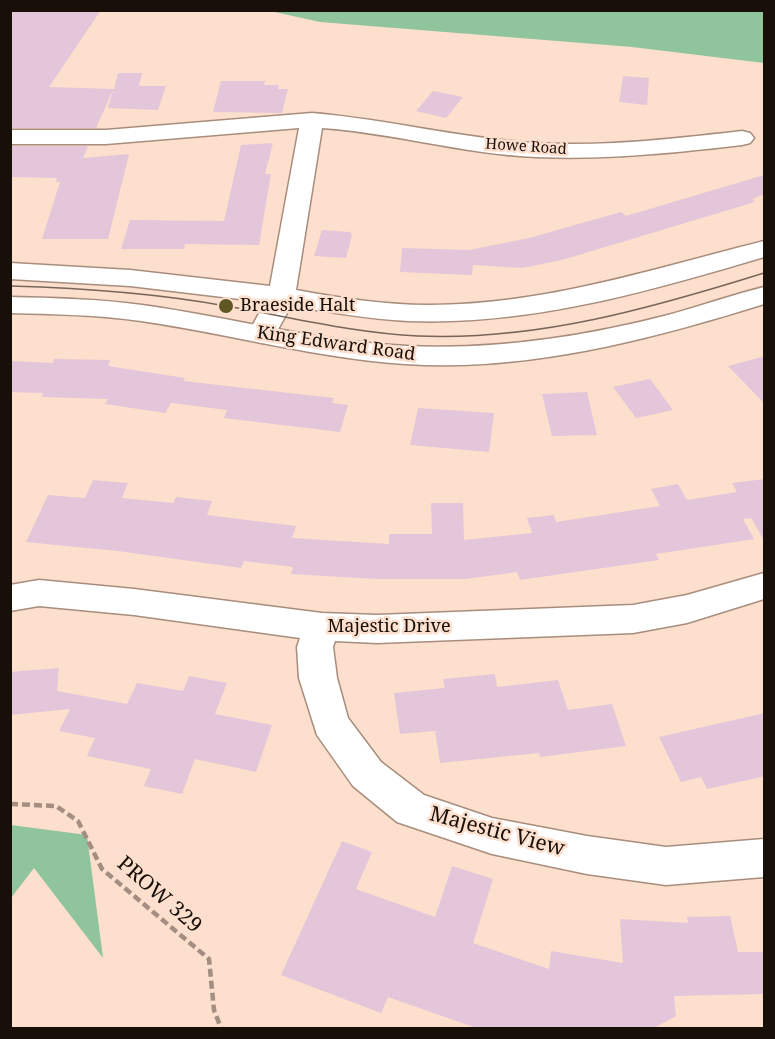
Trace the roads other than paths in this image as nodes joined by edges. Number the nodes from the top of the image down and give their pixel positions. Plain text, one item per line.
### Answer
1 (312, 120) junction
2 (10, 137) edge
3 (742, 138) dead end
4 (765, 249) edge
5 (10, 271) edge
6 (765, 295) edge
7 (282, 296) junction
8 (10, 305) edge
9 (262, 334) junction
10 (765, 586) edge
11 (10, 598) edge
12 (322, 627) junction
13 (765, 858) edge

1 - 2 street, Howe Road
1 - 3 street, Howe Road
1 - 7 street
4 - 7 street
5 - 7 street
6 - 9 street, King Edward Road
7 - 9 street
8 - 9 street, King Edward Road
10 - 12 street, Majestic Drive
11 - 12 street, Majestic Drive
12 - 13 street, Majestic View

